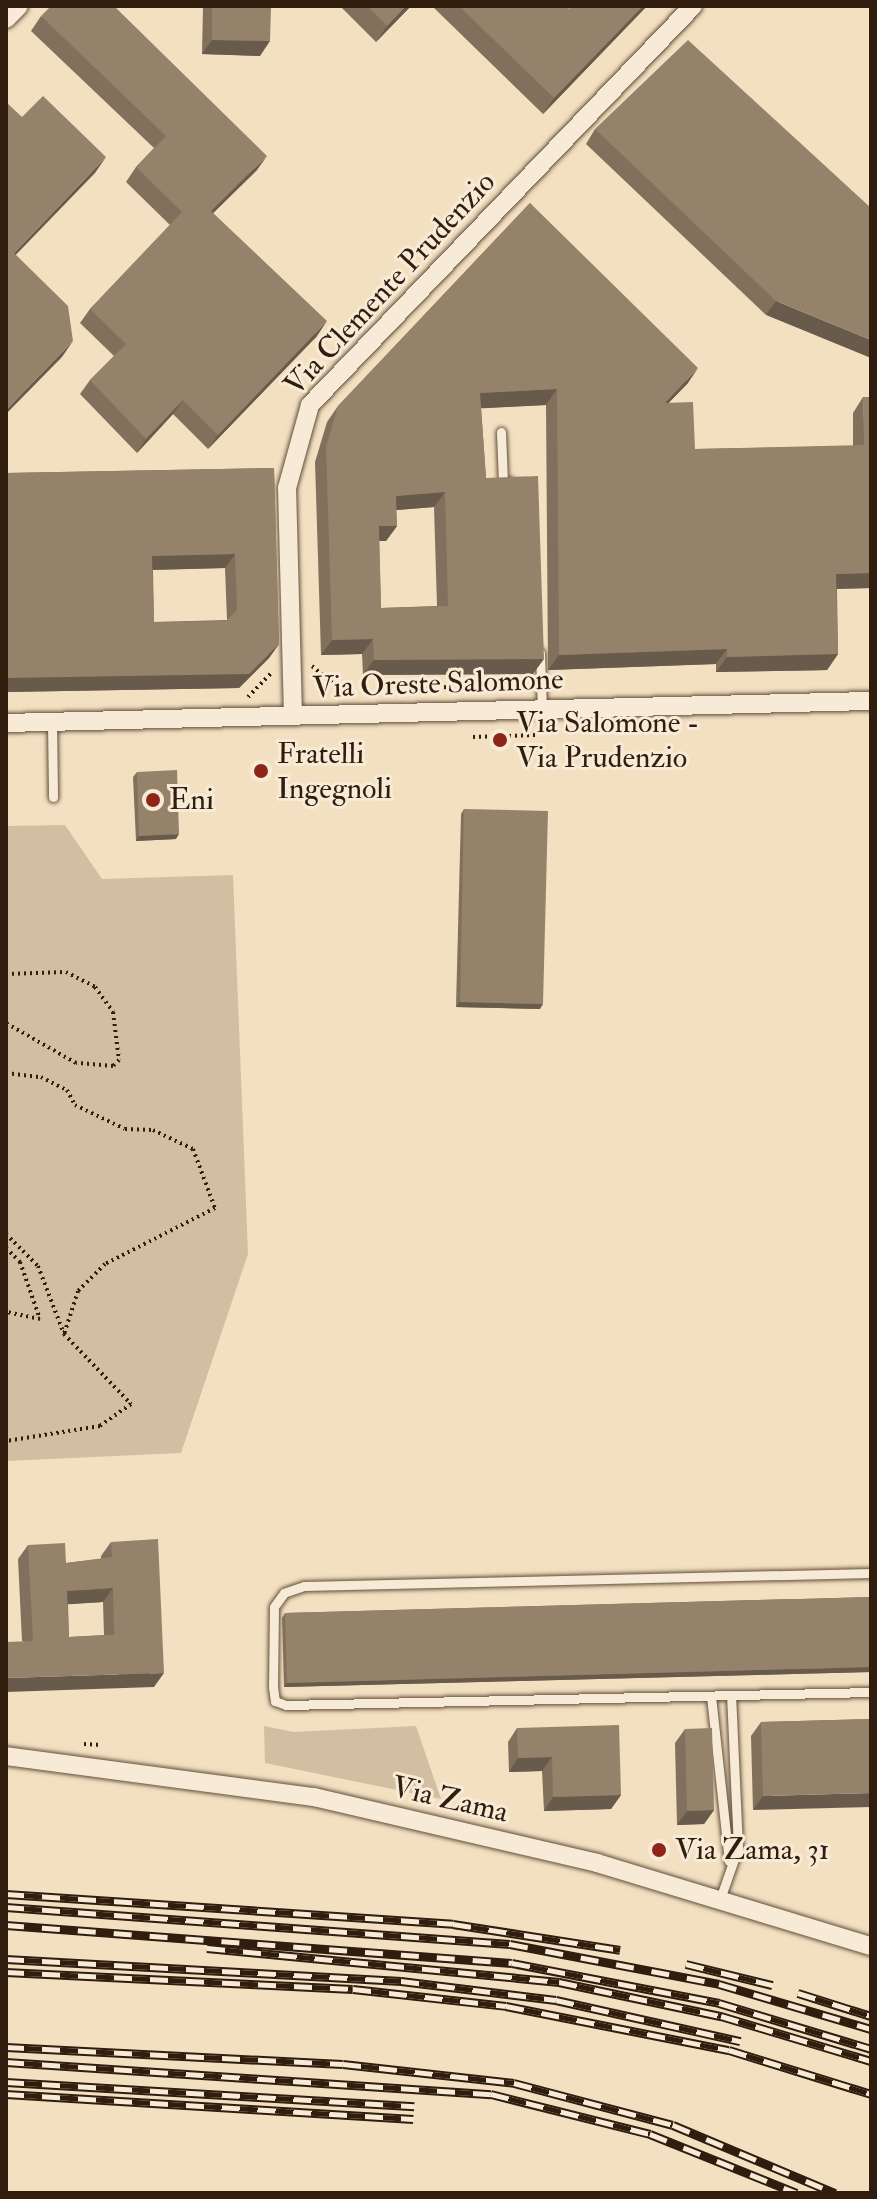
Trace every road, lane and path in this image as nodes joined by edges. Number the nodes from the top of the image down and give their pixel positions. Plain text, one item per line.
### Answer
1 (19, 6) edge
2 (693, 6) edge
3 (6, 19) edge
4 (501, 432) dead end
5 (518, 482) edge
6 (539, 634) edge
7 (455, 687) dead end
8 (396, 688) dead end
9 (871, 701) edge
10 (542, 710) junction
11 (293, 716) junction
12 (52, 722) junction
13 (6, 723) edge
14 (536, 735) dead end
15 (473, 737) dead end
16 (53, 797) dead end
17 (6, 974) edge
18 (6, 1023) edge
19 (6, 1073) edge
20 (6, 1234) edge
21 (6, 1248) edge
22 (6, 1312) edge
23 (64, 1334) junction
24 (6, 1441) edge
25 (871, 1573) edge
26 (871, 1692) edge
27 (711, 1696) junction
28 (731, 1696) junction
29 (6, 1756) edge
30 (729, 1861) junction
31 (720, 1899) junction
32 (871, 1946) edge

1 - 3 street
2 - 11 street, Via Clemente Prudenzio
4 - 5 lane
6 - 10 lane
7 - 8 path
9 - 10 street, Via Oreste Salomone
10 - 11 street, Via Oreste Salomone
11 - 12 street, Via Oreste Salomone
12 - 13 street, Via Oreste Salomone
12 - 16 lane
14 - 15 path
17 - 18 path
19 - 23 path
20 - 23 path
21 - 22 path
23 - 24 path
25 - 27 lane
26 - 28 lane
27 - 28 lane
27 - 30 lane
28 - 30 lane
29 - 31 street, Via Zama
30 - 31 lane
31 - 32 street, Via Zama

